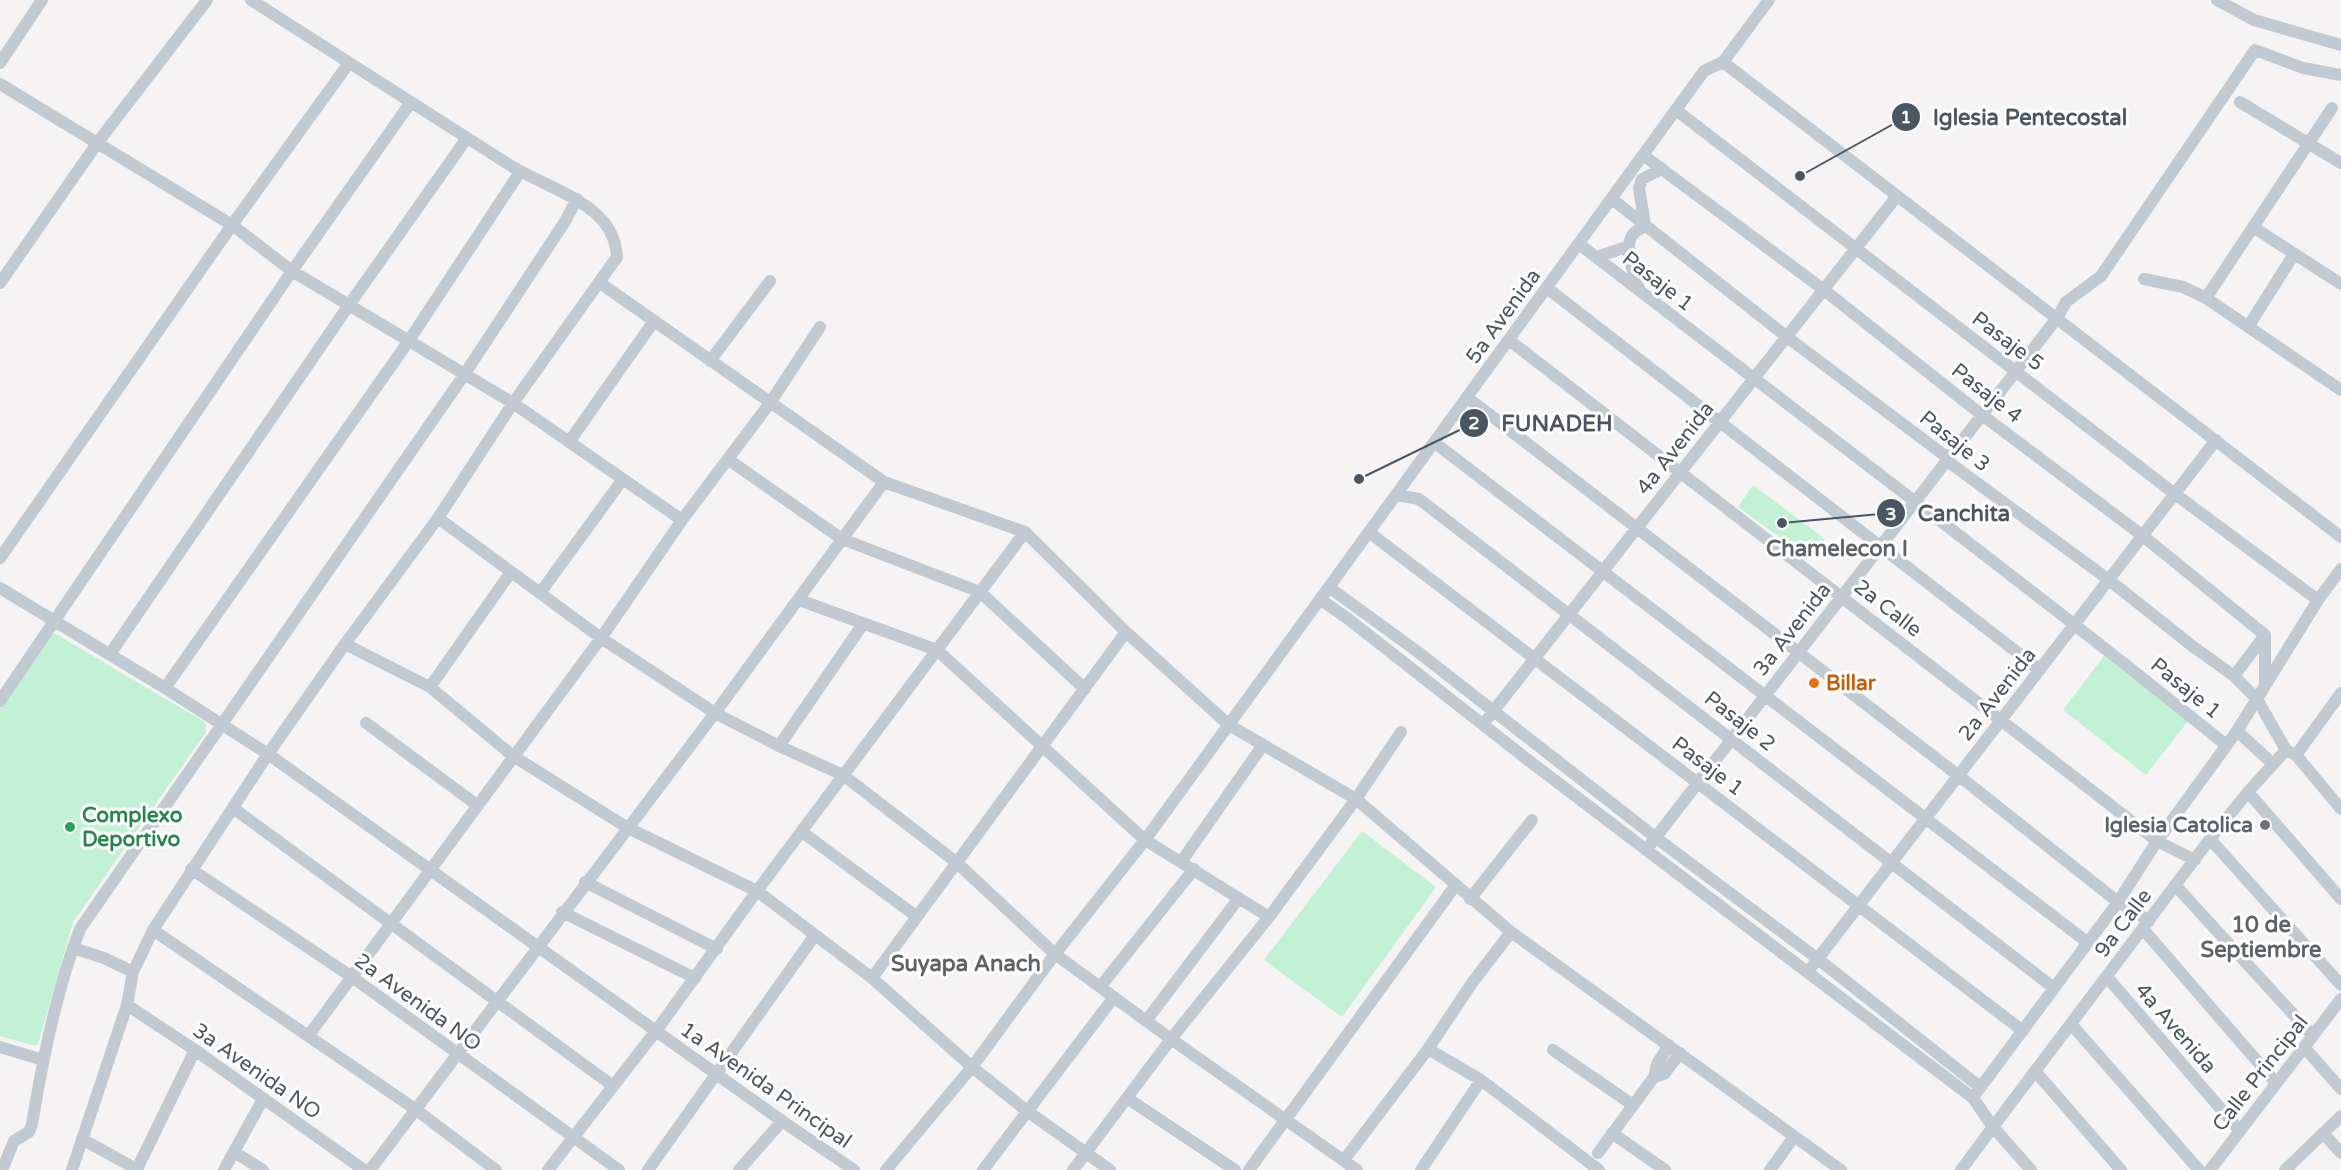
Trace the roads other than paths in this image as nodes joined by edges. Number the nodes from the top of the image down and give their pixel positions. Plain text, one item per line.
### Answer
1 (42, 0) edge
2 (207, 0) edge
3 (251, 0) edge
4 (1769, 0) edge
5 (2217, 0) edge
6 (2341, 45) edge
7 (1723, 62) junction
8 (0, 63) edge
9 (349, 63) junction
10 (2341, 75) edge
11 (0, 84) edge
12 (411, 102) junction
13 (2240, 102) dead end
14 (2332, 108) dead end
15 (1676, 110) junction
16 (467, 138) junction
17 (98, 142) junction
18 (2308, 143) junction
19 (1643, 155) junction
20 (2341, 163) edge
21 (1662, 169) junction
22 (520, 172) junction
23 (1897, 196) junction
24 (577, 199) junction
25 (1611, 199) junction
26 (231, 225) junction
27 (1645, 225) junction
28 (2253, 227) junction
29 (1579, 244) junction
30 (1629, 246) junction
31 (1856, 249) junction
32 (2294, 254) junction
33 (1597, 257) junction
34 (292, 271) junction
35 (2144, 279) dead end
36 (770, 281) dead end
37 (0, 283) edge
38 (600, 283) junction
39 (2341, 284) edge
40 (1547, 288) junction
41 (1824, 290) junction
42 (1641, 292) junction
43 (2206, 298) junction
44 (349, 305) junction
45 (2057, 318) junction
46 (654, 321) junction
47 (820, 327) dead end
48 (2248, 327) junction
49 (1787, 337) junction
50 (1509, 340) junction
51 (408, 342) junction
52 (710, 361) junction
53 (2016, 371) junction
54 (464, 375) junction
55 (1754, 379) junction
56 (2341, 390) edge
57 (1468, 398) junction
58 (513, 403) junction
59 (770, 404) junction
60 (1982, 415) junction
61 (1719, 423) junction
62 (2216, 440) junction
63 (569, 442) junction
64 (1435, 443) junction
65 (1948, 458) junction
66 (729, 460) junction
67 (1680, 473) junction
68 (623, 479) junction
69 (884, 482) junction
70 (2175, 494) junction
71 (1397, 495) junction
72 (1914, 502) junction
73 (438, 518) junction
74 (682, 520) junction
75 (1638, 527) junction
76 (1025, 531) junction
77 (1370, 533) junction
78 (2143, 536) junction
79 (2341, 537) edge
80 (842, 539) junction
81 (1880, 546) junction
82 (0, 558) edge
83 (2341, 569) edge
84 (1604, 571) junction
85 (511, 572) junction
86 (2109, 580) junction
87 (0, 588) edge
88 (1330, 588) junction
89 (980, 592) junction
90 (540, 593) junction
91 (1841, 596) junction
92 (799, 600) junction
93 (1320, 600) junction
94 (2318, 600) junction
95 (1569, 615) junction
96 (53, 621) junction
97 (863, 624) junction
98 (2075, 624) junction
99 (1126, 632) junction
100 (2265, 635) junction
101 (601, 638) junction
102 (345, 644) junction
103 (938, 650) junction
104 (1798, 653) junction
105 (110, 654) junction
106 (1534, 659) junction
107 (2040, 670) junction
108 (2234, 676) junction
109 (2265, 686) junction
110 (430, 687) junction
111 (165, 688) junction
112 (1084, 689) junction
113 (2341, 693) edge
114 (1765, 695) junction
115 (2257, 699) junction
116 (0, 701) edge
117 (1493, 711) junction
118 (715, 713) junction
119 (2001, 721) junction
120 (366, 723) dead end
121 (222, 724) junction
122 (1484, 724) junction
123 (1229, 725) junction
124 (2237, 731) junction
125 (1401, 732) dead end
126 (1731, 739) junction
127 (1263, 745) junction
128 (779, 746) junction
129 (2226, 746) junction
130 (1042, 747) junction
131 (2291, 752) junction
132 (268, 754) junction
133 (513, 756) junction
134 (2273, 764) junction
135 (843, 775) junction
136 (1959, 776) junction
137 (1697, 783) junction
138 (2248, 792) junction
139 (1356, 799) junction
140 (477, 805) junction
141 (233, 808) junction
142 (2341, 809) edge
143 (1925, 819) junction
144 (1533, 820) dead end
145 (628, 828) junction
146 (802, 832) junction
147 (1655, 837) junction
148 (2210, 839) junction
149 (1145, 840) junction
150 (2157, 841) junction
151 (1646, 849) junction
152 (2195, 860) junction
153 (956, 862) junction
154 (1181, 862) junction
155 (1891, 864) junction
156 (191, 869) junction
157 (432, 869) junction
158 (1194, 869) junction
159 (585, 882) junction
160 (2175, 885) junction
161 (1455, 886) junction
162 (757, 891) junction
163 (1239, 898) junction
164 (1470, 899) junction
165 (2341, 899) edge
166 (2118, 902) junction
167 (1859, 906) junction
168 (562, 912) junction
169 (916, 916) junction
170 (1269, 917) junction
171 (392, 924) junction
172 (2146, 925) junction
173 (153, 930) junction
174 (1511, 932) junction
175 (815, 935) junction
176 (2087, 942) junction
177 (537, 946) junction
178 (73, 948) junction
179 (717, 949) junction
180 (1055, 954) junction
181 (1818, 959) junction
182 (1809, 971) junction
183 (134, 972) junction
184 (2107, 977) junction
185 (352, 978) junction
186 (695, 978) junction
187 (872, 978) junction
188 (2341, 985) edge
189 (1100, 987) junction
190 (2054, 988) junction
191 (1114, 998) junction
192 (2341, 999) edge
193 (497, 1001) junction
194 (127, 1005) junction
195 (1146, 1021) junction
196 (2071, 1024) junction
197 (656, 1031) junction
198 (2023, 1031) junction
199 (309, 1035) junction
200 (2313, 1036) junction
201 (1170, 1040) junction
202 (1669, 1045) junction
203 (0, 1047) edge
204 (2304, 1047) junction
205 (1428, 1049) junction
206 (195, 1050) junction
207 (1553, 1050) dead end
208 (1680, 1053) junction
209 (456, 1054) junction
210 (43, 1060) junction
211 (972, 1068) junction
212 (2035, 1071) junction
213 (716, 1074) junction
214 (1654, 1077) junction
215 (1481, 1080) junction
216 (2277, 1083) junction
217 (613, 1086) junction
218 (2341, 1089) edge
219 (1977, 1093) junction
220 (1127, 1098) junction
221 (263, 1099) junction
222 (1633, 1106) junction
223 (415, 1109) junction
224 (1027, 1111) junction
225 (2341, 1116) edge
226 (1285, 1118) junction
227 (782, 1121) junction
228 (1993, 1127) junction
229 (2240, 1131) junction
230 (1612, 1133) junction
231 (2323, 1133) junction
232 (573, 1137) junction
233 (1794, 1137) junction
234 (82, 1139) junction
235 (234, 1152) junction
236 (1598, 1153) dead end
237 (2341, 1153) edge
238 (1086, 1154) junction
239 (1344, 1160) junction
240 (741, 1169) edge
241 (2, 1170) edge
242 (72, 1170) edge
243 (137, 1170) edge
244 (224, 1170) edge
245 (263, 1170) edge
246 (364, 1170) edge
247 (370, 1170) edge
248 (496, 1170) edge
249 (548, 1170) edge
250 (619, 1170) edge
251 (648, 1170) edge
252 (854, 1170) edge
253 (886, 1170) edge
254 (983, 1170) edge
255 (1074, 1170) edge
256 (1110, 1170) edge
257 (1235, 1170) edge
258 (1249, 1170) edge
259 (1357, 1170) edge
260 (1421, 1170) edge
261 (1598, 1170) edge
262 (1665, 1170) edge
263 (1770, 1170) edge
264 (1841, 1170) edge
265 (1961, 1170) edge
266 (2031, 1170) edge
267 (2121, 1170) edge
268 (2199, 1170) edge
269 (2210, 1170) edge
270 (2285, 1170) edge

1 - 8 street
2 - 17 street
3 - 9 street
4 - 7 street, 5a Avenida
5 - 6 street
7 - 15 street, 5a Avenida
7 - 23 street
9 - 12 street
9 - 26 street
10 - 45 street, 3a Avenida
11 - 17 street
12 - 16 street
12 - 34 street
13 - 18 street
14 - 18 street
15 - 19 street, 5a Avenida
15 - 31 street, Pasaje 5
16 - 22 street
16 - 44 street
17 - 26 street
17 - 37 street
18 - 20 street
18 - 28 street
19 - 21 street, Pasaje 4
19 - 25 street, 5a Avenida
21 - 27 street
21 - 41 street, Pasaje 4
22 - 24 street
22 - 51 street
23 - 31 street, 4a Avenida
23 - 45 street
24 - 38 street
24 - 54 street
25 - 27 street, Pasaje 3
25 - 29 street, 5a Avenida
26 - 34 street
26 - 82 street
27 - 30 street
27 - 49 street, Pasaje 3
28 - 32 street
28 - 43 street
29 - 33 street, Pasaje 1
29 - 40 street, 5a Avenida
30 - 33 street
30 - 42 street
31 - 41 street, 4a Avenida
31 - 53 street, Pasaje 5
32 - 39 street
32 - 48 street
33 - 42 street, Pasaje 1
34 - 44 street
34 - 96 street
35 - 43 street
36 - 52 street
38 - 46 street
38 - 58 street
40 - 50 street, 5a Avenida
40 - 61 street
41 - 49 street, 4a Avenida
41 - 60 street, Pasaje 4
42 - 55 street, Pasaje 1
43 - 48 street
44 - 51 street
44 - 105 street
45 - 53 street, 3a Avenida
45 - 62 street
46 - 52 street
46 - 63 street
47 - 59 street
48 - 56 street
49 - 55 street, 4a Avenida
49 - 65 street, Pasaje 3
50 - 57 street, 5a Avenida
50 - 67 street, 2a Calle
51 - 54 street
51 - 111 street
52 - 59 street
53 - 60 street, 3a Avenida
53 - 70 street, Pasaje 5
54 - 58 street
54 - 121 street
55 - 61 street, 4a Avenida
55 - 72 street, Pasaje 1
57 - 64 street, 5a Avenida
57 - 75 street
58 - 63 street
58 - 73 street
59 - 66 street
59 - 69 street
60 - 65 street, 3a Avenida
60 - 78 street, Pasaje 4
61 - 67 street, 4a Avenida
61 - 81 street
62 - 70 street, 2a Avenida
62 - 79 street
63 - 68 street
64 - 71 street, 5a Avenida
64 - 84 street
65 - 72 street, 3a Avenida
65 - 86 street, Pasaje 3
66 - 74 street
66 - 80 street
67 - 75 street, 4a Avenida
67 - 91 street, 2a Calle
68 - 74 street
68 - 90 street
69 - 76 street
69 - 80 street
70 - 78 street, 2a Avenida
70 - 94 street, Pasaje 5
71 - 77 street, 5a Avenida
71 - 95 street, Pasaje 2
72 - 81 street, 3a Avenida
72 - 98 street, Pasaje 1
73 - 85 street
73 - 102 street
74 - 101 street
75 - 84 street, 4a Avenida
75 - 104 street
76 - 89 street
76 - 99 street
77 - 88 street, 5a Avenida
77 - 106 street, Pasaje 1
78 - 86 street, 2a Avenida
78 - 100 street, Pasaje 4
80 - 89 street
80 - 92 street
81 - 91 street, 3a Avenida
81 - 107 street
83 - 94 street
84 - 95 street, 4a Avenida
84 - 114 street
85 - 90 street
85 - 110 street
86 - 98 street, 2a Avenida
86 - 108 street, Pasaje 3
87 - 96 street, 1a Avenida Principal
88 - 93 street, 5a Avenida
88 - 117 street
89 - 103 street
89 - 112 street
90 - 101 street
91 - 104 street, 3a Avenida
91 - 119 street, 2a Calle
92 - 97 street
92 - 118 street
93 - 122 street
93 - 123 street, 5a Avenida
94 - 109 street
95 - 106 street, 4a Avenida
95 - 126 street, Pasaje 2
96 - 105 street, 1a Avenida Principal
96 - 116 street
97 - 103 street
97 - 128 street
98 - 107 street, 2a Avenida
98 - 129 street, Pasaje 1
99 - 112 street
99 - 123 street
100 - 108 street
100 - 109 street
101 - 118 street
101 - 133 street
102 - 110 street
102 - 132 street
103 - 130 street
103 - 135 street
104 - 114 street, 3a Avenida
104 - 136 street
105 - 111 street, 1a Avenida Principal
106 - 117 street, 4a Avenida
106 - 137 street, Pasaje 1
107 - 119 street, 2a Avenida
108 - 115 street, Pasaje 3
109 - 115 street
110 - 133 street
111 - 121 street, 1a Avenida Principal
112 - 130 street
113 - 131 street, 9a Calle
114 - 126 street, 3a Avenida
114 - 143 street
115 - 124 street
115 - 131 street, Pasaje 3
117 - 122 street, 4a Avenida
117 - 147 street
118 - 128 street
118 - 145 street
119 - 136 street, 2a Avenida
119 - 150 street, 2a Calle
120 - 140 street
121 - 132 street, 1a Avenida Principal
121 - 178 street
122 - 151 street
123 - 127 street
123 - 149 street, 5a Avenida
124 - 129 street
124 - 134 street
125 - 139 street
126 - 137 street, 3a Avenida
126 - 155 street, Pasaje 2
127 - 139 street
127 - 154 street
128 - 135 street
129 - 150 street
130 - 149 street
130 - 153 street
131 - 134 street, 9a Calle
131 - 142 street, Pasaje 3
132 - 141 street
132 - 157 street, 1a Avenida Principal
133 - 140 street
133 - 145 street
134 - 138 street, 9a Calle
135 - 146 street
135 - 153 street
136 - 143 street, 2a Avenida
136 - 166 street
137 - 147 street, 3a Avenida
137 - 167 street, Pasaje 1
138 - 148 street, 9a Calle
138 - 165 street
139 - 161 street
139 - 170 street
140 - 157 street
141 - 156 street
141 - 171 street
143 - 155 street, 2a Avenida
143 - 176 street
144 - 164 street
145 - 159 street
145 - 162 street
146 - 162 street
146 - 169 street
147 - 151 street, 3a Avenida
147 - 181 street
148 - 152 street, 9a Calle
148 - 188 street
149 - 154 street
149 - 180 street, 5a Avenida
150 - 152 street, 2a Calle
150 - 166 street
151 - 182 street
152 - 160 street, 9a Calle
153 - 169 street
153 - 180 street
154 - 158 street
155 - 167 street, 2a Avenida
155 - 190 street, Pasaje 2
156 - 173 street
156 - 185 street, 2a Avenida NO
157 - 171 street
157 - 177 street, 1a Avenida Principal
158 - 163 street
158 - 189 street
159 - 168 street
159 - 179 street
160 - 172 street, 9a Calle
160 - 200 street
161 - 164 street
161 - 226 street
162 - 175 street
162 - 179 street
163 - 170 street
163 - 195 street
164 - 174 street
166 - 172 street
166 - 176 street
167 - 181 street, 2a Avenida
167 - 198 street, Pasaje 1
168 - 177 street
168 - 186 street
169 - 187 street
170 - 201 street
171 - 185 street
171 - 193 street
172 - 184 street, 9a Calle
172 - 216 street
173 - 183 street
173 - 199 street
174 - 202 street
174 - 205 street
175 - 187 street
175 - 213 street
176 - 190 street
177 - 193 street
177 - 197 street, 1a Avenida Principal
178 - 183 street
178 - 210 street
179 - 186 street
180 - 189 street
180 - 211 street, 5a Avenida
181 - 182 street, 2a Avenida
181 - 219 street
182 - 219 street
183 - 194 street
184 - 196 street, 9a Calle
184 - 229 street, 4a Avenida
185 - 199 street
185 - 209 street, 2a Avenida NO
186 - 197 street
187 - 211 street
189 - 191 street
190 - 198 street
191 - 195 street
191 - 224 street
192 - 200 street, Calle Principal
193 - 209 street
193 - 217 street
194 - 206 street, 3a Avenida NO
194 - 234 street
195 - 201 street
196 - 212 street, 9a Calle
196 - 268 street
197 - 213 street, 1a Avenida Principal
197 - 217 street
198 - 219 street
199 - 223 street
200 - 204 street, Calle Principal
201 - 220 street
201 - 226 street
202 - 208 street
202 - 214 street
203 - 210 street
204 - 216 street, Calle Principal
204 - 218 street
205 - 215 street
205 - 239 street
206 - 221 street, 3a Avenida NO
206 - 243 street
207 - 222 street
208 - 214 street
208 - 233 street
209 - 223 street
209 - 232 street, 2a Avenida NO
210 - 241 street
211 - 224 street
211 - 253 street, 5a Avenida
212 - 228 street, 9a Calle
212 - 267 street
213 - 227 street, 1a Avenida Principal
213 - 251 street
214 - 222 street
215 - 260 street
215 - 261 street
216 - 229 street, Calle Principal
217 - 232 street
219 - 228 street
220 - 238 street
220 - 257 street
221 - 235 street
221 - 246 street, 3a Avenida NO
222 - 230 street
223 - 247 street
223 - 248 street
224 - 238 street
224 - 254 street
225 - 231 street
226 - 239 street
226 - 258 street
227 - 240 street
227 - 252 street, 1a Avenida Principal
228 - 265 street, 9a Calle
228 - 266 street
229 - 269 street, Calle Principal
230 - 236 street
230 - 262 street
231 - 237 street
231 - 270 street
232 - 249 street
232 - 250 street, 2a Avenida NO
233 - 263 street
233 - 264 street
234 - 242 street
234 - 243 street
235 - 244 street
235 - 245 street
238 - 255 street
238 - 256 street
239 - 259 street

